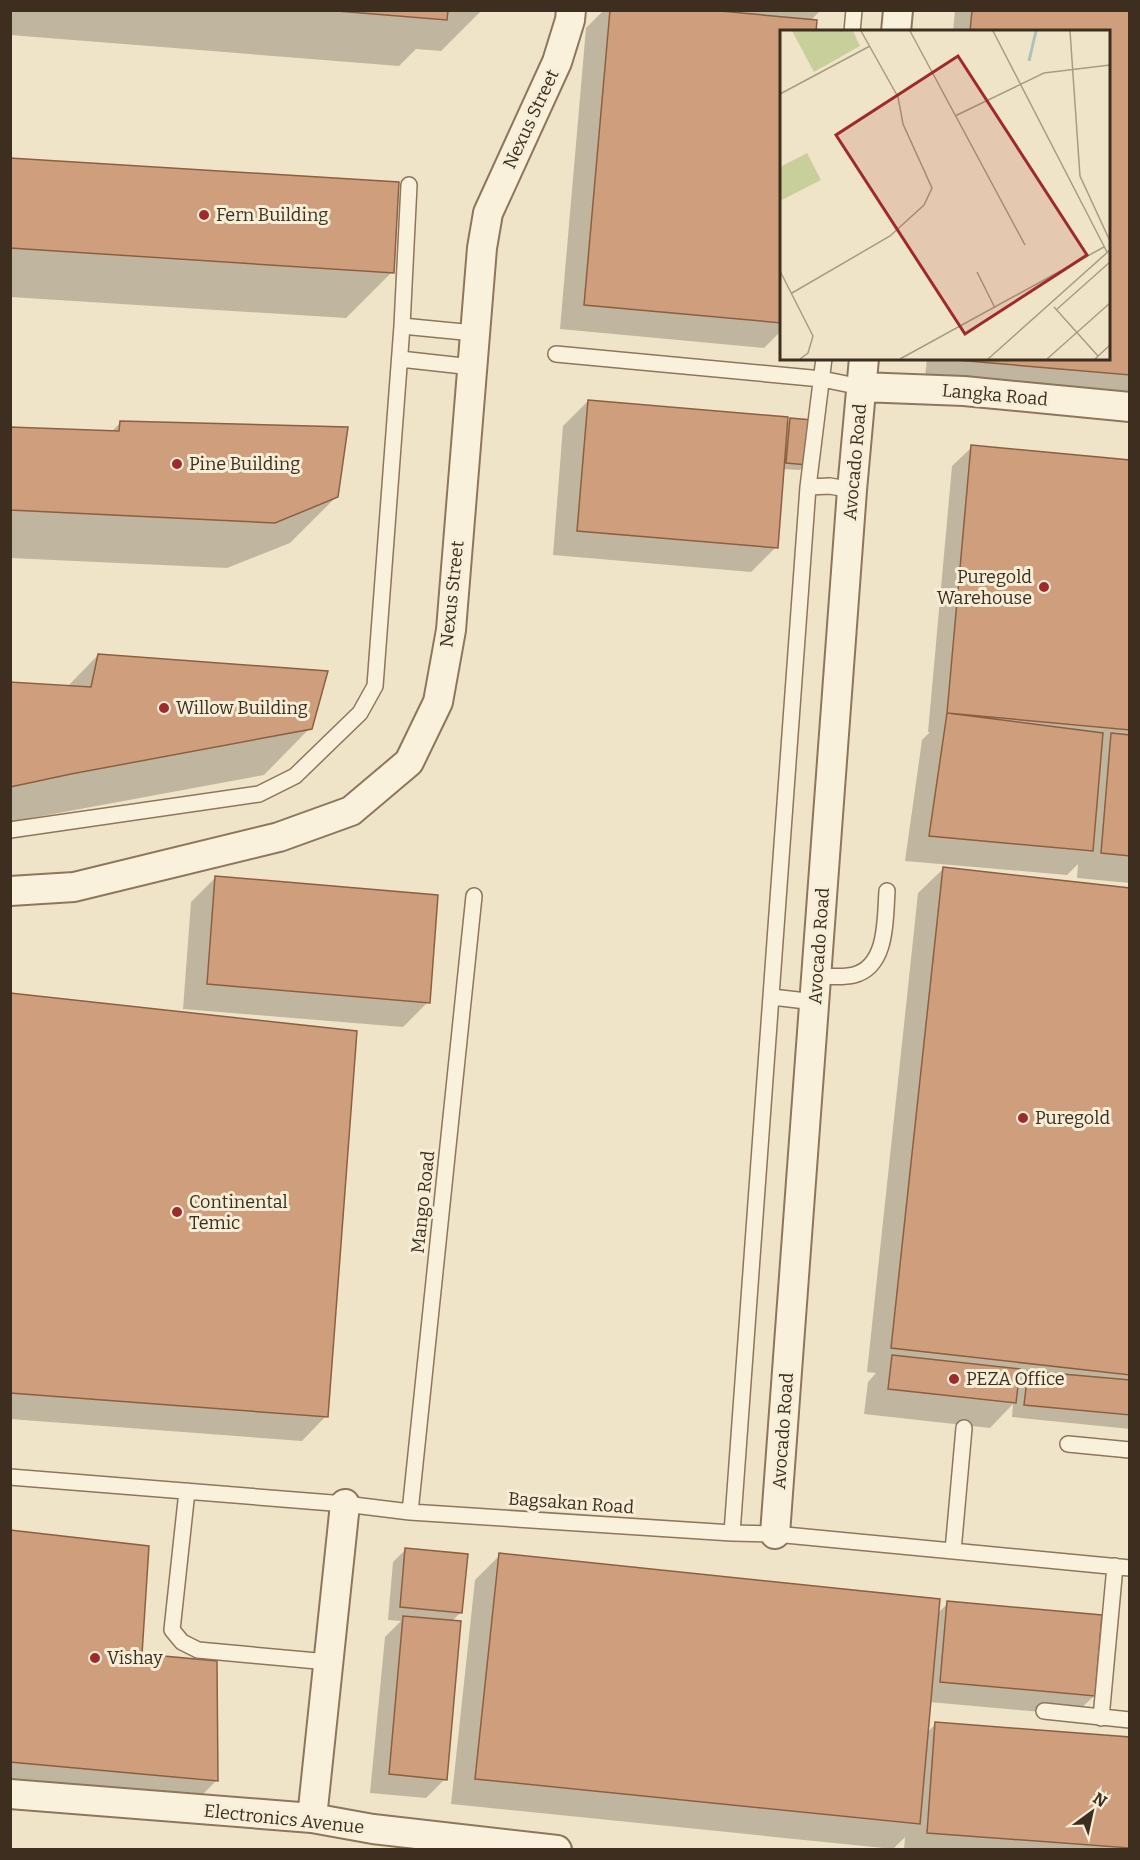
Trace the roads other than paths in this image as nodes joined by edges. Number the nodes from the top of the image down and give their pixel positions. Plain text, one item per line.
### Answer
1 (571, 10) edge
2 (854, 10) edge
3 (898, 10) edge
4 (852, 30) edge
5 (896, 30) edge
6 (409, 185) dead end
7 (402, 326) junction
8 (474, 333) junction
9 (556, 354) dead end
10 (400, 359) junction
11 (824, 360) edge
12 (864, 360) edge
13 (472, 367) junction
14 (822, 379) junction
15 (861, 387) junction
16 (1130, 407) edge
17 (808, 487) junction
18 (852, 490) junction
19 (10, 830) edge
20 (10, 891) edge
21 (887, 891) dead end
22 (474, 896) dead end
23 (815, 989) junction
24 (772, 997) junction
25 (964, 1428) dead end
26 (1068, 1443) dead end
27 (1130, 1450) edge
28 (10, 1477) edge
29 (187, 1491) junction
30 (345, 1504) junction
31 (410, 1512) junction
32 (732, 1533) junction
33 (775, 1534) junction
34 (953, 1551) junction
35 (1122, 1567) edge
36 (328, 1662) junction
37 (1044, 1711) dead end
38 (1101, 1718) junction
39 (1130, 1720) edge
40 (10, 1794) edge
41 (312, 1818) junction
42 (557, 1850) edge

1 - 8 street, Nexus Street
2 - 4 lane
3 - 5 street
6 - 7 lane
7 - 8 lane
7 - 10 lane
8 - 13 street, Nexus Street
9 - 14 lane
10 - 13 lane
10 - 19 lane
11 - 14 lane
12 - 15 street, Avocado Road
13 - 20 street, Nexus Street
14 - 15 lane
14 - 17 lane
15 - 16 street, Langka Road
15 - 18 street, Avocado Road
17 - 18 lane
17 - 24 lane
18 - 23 street, Avocado Road
21 - 23 lane
22 - 31 lane, Mango Road
23 - 24 lane
23 - 33 street, Avocado Road
24 - 32 lane
25 - 34 lane
26 - 27 lane
28 - 29 lane, Bagsakan Road
29 - 30 lane, Bagsakan Road
29 - 36 lane
30 - 31 lane, Bagsakan Road
30 - 36 street
31 - 32 lane, Bagsakan Road
32 - 33 lane, Bagsakan Road
33 - 34 lane, Bagsakan Road
34 - 35 lane, Bagsakan Road
35 - 38 lane
36 - 41 street
37 - 38 lane
38 - 39 lane
40 - 41 street, Electronics Avenue
41 - 42 street, Electronics Avenue

